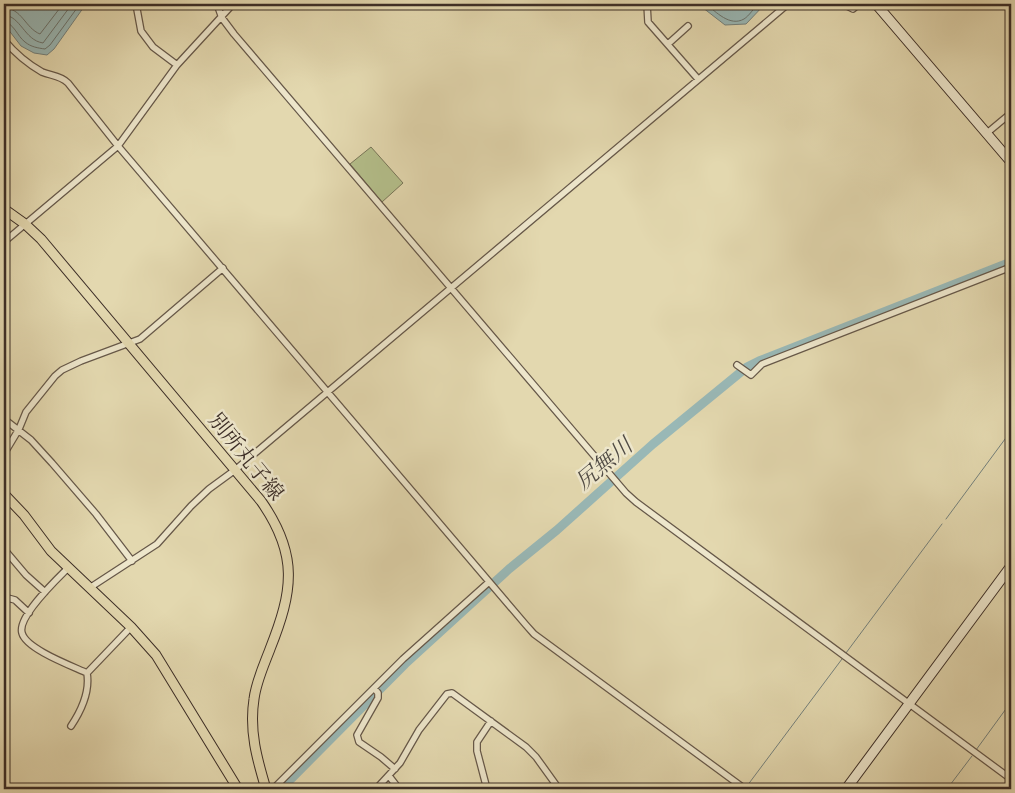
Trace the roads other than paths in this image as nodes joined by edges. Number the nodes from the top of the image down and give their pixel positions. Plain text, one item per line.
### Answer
1 (136, 4) edge
2 (217, 4) edge
3 (233, 4) edge
4 (647, 4) edge
5 (788, 4) edge
6 (843, 4) edge
7 (860, 4) edge
8 (876, 4) edge
9 (222, 18) junction
10 (688, 26) dead end
11 (4, 40) edge
12 (668, 44) junction
13 (177, 65) junction
14 (698, 79) junction
15 (1011, 113) edge
16 (987, 133) junction
17 (118, 146) junction
18 (1011, 162) edge
19 (4, 209) edge
20 (25, 224) junction
21 (4, 242) edge
22 (1011, 267) edge
23 (223, 268) junction
24 (450, 288) junction
25 (130, 344) junction
26 (739, 366) dead end
27 (328, 391) junction
28 (4, 419) edge
29 (19, 429) junction
30 (4, 454) edge
31 (235, 470) junction
32 (4, 494) edge
33 (4, 549) edge
34 (132, 561) junction
35 (1011, 566) edge
36 (68, 568) junction
37 (489, 582) junction
38 (91, 587) junction
39 (45, 592) junction
40 (4, 597) edge
41 (29, 613) junction
42 (131, 627) junction
43 (87, 673) junction
44 (376, 690) junction
45 (909, 704) junction
46 (491, 721) junction
47 (71, 726) dead end
48 (395, 769) junction
49 (389, 776) junction
50 (1011, 779) edge
51 (238, 789) edge
52 (266, 789) edge
53 (273, 789) edge
54 (376, 789) edge
55 (399, 789) edge
56 (487, 789) edge
57 (559, 789) edge
58 (745, 789) edge
59 (846, 789) edge

1 - 13 street
2 - 9 street
3 - 9 street
4 - 12 street
5 - 14 street
6 - 7 street
8 - 16 street
9 - 13 street
9 - 24 street
10 - 12 street
11 - 17 street
12 - 14 street
13 - 17 street
14 - 24 street
15 - 16 street
16 - 18 street
17 - 20 street
17 - 23 street
19 - 20 main road, 別所丸子線
20 - 21 street
20 - 25 main road, 別所丸子線
22 - 26 street
23 - 25 street
23 - 27 street
24 - 27 street
24 - 45 street
25 - 29 street
25 - 31 main road, 別所丸子線
27 - 31 street
27 - 37 street
28 - 29 street
29 - 30 street
29 - 34 street
31 - 34 street
31 - 52 main road, 別所丸子線
32 - 36 main road
33 - 39 street
34 - 38 street
35 - 45 street
36 - 38 main road
36 - 39 street
37 - 44 street
37 - 58 street
38 - 42 main road
39 - 41 street
40 - 41 street
41 - 43 street
42 - 43 street
42 - 51 main road
43 - 47 street
44 - 48 street
44 - 53 street
45 - 50 street
45 - 59 street
46 - 48 street
46 - 56 street
46 - 57 street
48 - 49 street
49 - 54 street
49 - 55 street

